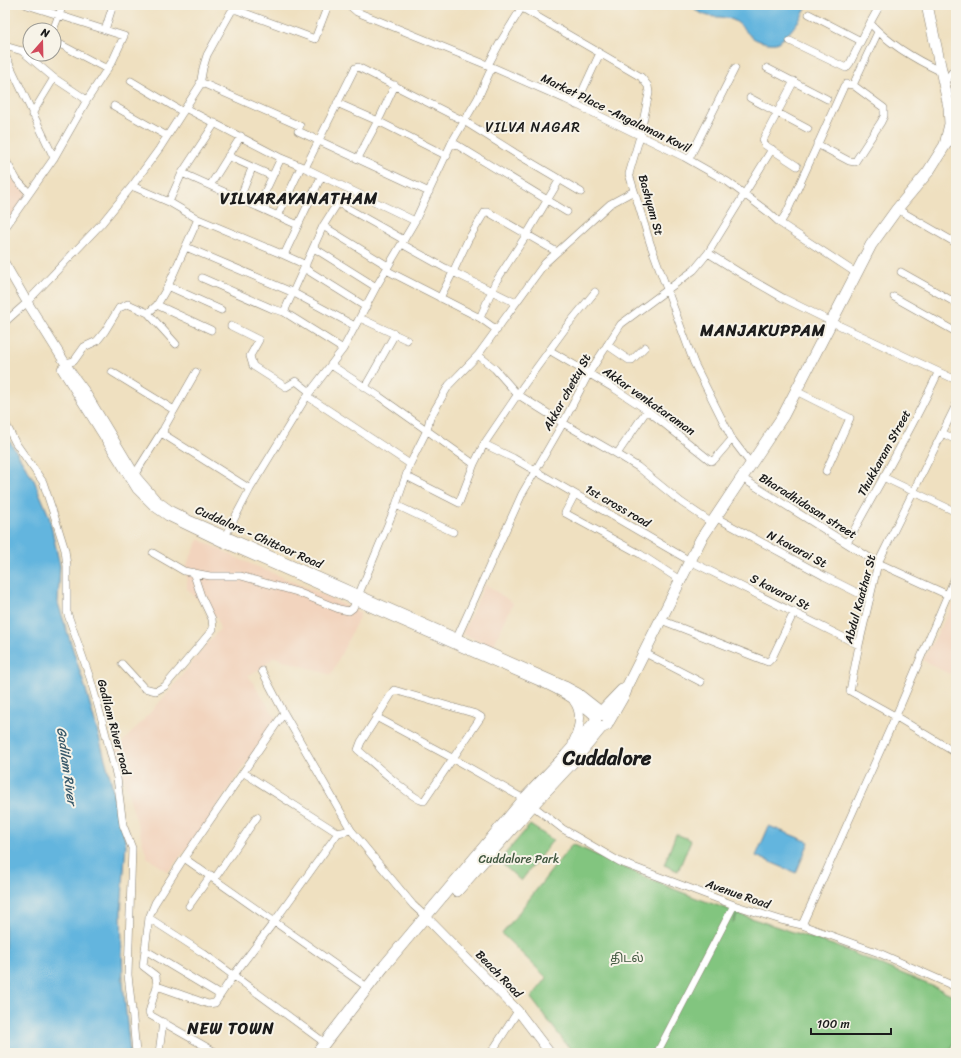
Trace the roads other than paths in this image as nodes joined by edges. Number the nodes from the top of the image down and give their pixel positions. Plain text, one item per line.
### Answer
1 (27, 5) edge
2 (63, 5) edge
3 (112, 5) edge
4 (328, 5) edge
5 (349, 5) edge
6 (537, 5) edge
7 (880, 5) edge
8 (927, 5) edge
9 (520, 6) edge
10 (532, 13) junction
11 (59, 14) junction
12 (809, 14) dead end
13 (56, 22) edge
14 (870, 23) junction
15 (106, 30) junction
16 (878, 32) junction
17 (790, 41) dead end
18 (861, 41) junction
19 (62, 45) edge
20 (5, 46) edge
21 (22, 49) edge
22 (600, 53) junction
23 (5, 55) edge
24 (38, 62) edge
25 (490, 66) junction
26 (956, 66) edge
27 (735, 68) dead end
28 (767, 68) dead end
29 (107, 69) junction
30 (54, 78) junction
31 (943, 78) junction
32 (131, 81) dead end
33 (794, 81) junction
34 (200, 82) junction
35 (395, 85) junction
36 (853, 85) junction
37 (750, 98) dead end
38 (826, 99) dead end
39 (87, 100) junction
40 (337, 102) junction
41 (576, 105) junction
42 (114, 106) dead end
43 (184, 110) junction
44 (777, 112) junction
45 (32, 114) junction
46 (378, 121) junction
47 (464, 121) junction
48 (215, 123) junction
49 (808, 129) dead end
50 (167, 136) junction
51 (241, 136) junction
52 (640, 136) junction
53 (954, 136) edge
54 (319, 140) junction
55 (452, 142) junction
56 (817, 144) junction
57 (772, 149) junction
58 (228, 156) junction
59 (447, 156) junction
60 (5, 158) edge
61 (54, 158) junction
62 (281, 158) junction
63 (358, 158) junction
64 (689, 159) junction
65 (798, 166) dead end
66 (252, 168) junction
67 (303, 168) junction
68 (182, 172) junction
69 (272, 176) junction
70 (321, 177) junction
71 (560, 179) junction
72 (211, 184) junction
73 (132, 186) junction
74 (634, 191) junction
75 (429, 192) junction
76 (581, 192) dead end
77 (29, 193) junction
78 (744, 193) junction
79 (240, 198) junction
80 (547, 200) junction
81 (169, 202) junction
82 (258, 207) junction
83 (897, 209) junction
84 (567, 212) dead end
85 (278, 216) junction
86 (198, 219) junction
87 (415, 221) junction
88 (780, 223) junction
89 (298, 225) junction
90 (323, 226) junction
91 (5, 228) edge
92 (527, 234) junction
93 (403, 242) junction
94 (956, 243) edge
95 (186, 246) junction
96 (314, 248) junction
97 (557, 252) junction
98 (708, 253) junction
99 (284, 255) junction
100 (5, 264) edge
101 (305, 266) junction
102 (387, 268) junction
103 (454, 272) junction
104 (901, 272) dead end
105 (856, 273) junction
106 (5, 276) edge
107 (202, 278) dead end
108 (168, 286) junction
109 (376, 287) junction
110 (492, 291) junction
111 (668, 291) junction
112 (595, 292) dead end
113 (294, 293) junction
114 (894, 297) dead end
115 (440, 298) junction
116 (956, 302) edge
117 (516, 303) junction
118 (157, 305) junction
119 (366, 306) junction
120 (27, 307) junction
121 (221, 310) dead end
122 (148, 312) junction
123 (284, 312) junction
124 (360, 318) junction
125 (480, 318) junction
126 (5, 322) edge
127 (832, 322) junction
128 (231, 326) dead end
129 (355, 326) junction
130 (211, 330) dead end
131 (497, 330) junction
132 (956, 332) edge
133 (395, 334) junction
134 (407, 340) dead end
135 (176, 344) dead end
136 (607, 345) junction
137 (645, 347) dead end
138 (343, 349) junction
139 (549, 350) junction
140 (478, 355) junction
141 (66, 363) junction
142 (331, 365) junction
143 (112, 372) dead end
144 (196, 372) dead end
145 (589, 373) junction
146 (938, 373) junction
147 (956, 380) edge
148 (365, 387) junction
149 (796, 391) junction
150 (309, 394) junction
151 (517, 394) junction
152 (956, 405) edge
153 (174, 410) junction
154 (647, 410) junction
155 (5, 422) edge
156 (563, 423) junction
157 (426, 430) junction
158 (162, 431) junction
159 (942, 433) junction
160 (732, 439) junction
161 (956, 440) edge
162 (484, 444) junction
163 (617, 454) junction
164 (410, 464) junction
165 (474, 464) junction
166 (752, 464) junction
167 (826, 470) dead end
168 (535, 471) junction
169 (132, 476) junction
170 (406, 476) junction
171 (883, 477) junction
172 (742, 478) junction
173 (250, 489) junction
174 (913, 491) junction
175 (575, 494) junction
176 (396, 505) junction
177 (956, 512) edge
178 (714, 520) junction
179 (454, 532) dead end
180 (224, 539) junction
181 (847, 543) junction
182 (153, 553) dead end
183 (690, 561) junction
184 (878, 563) junction
185 (193, 572) junction
186 (956, 575) edge
187 (680, 580) junction
188 (948, 595) junction
189 (357, 597) junction
190 (870, 599) junction
191 (794, 612) junction
192 (661, 620) junction
193 (456, 641) junction
194 (858, 645) junction
195 (645, 653) junction
196 (122, 664) dead end
197 (262, 671) dead end
198 (701, 682) dead end
199 (627, 687) junction
200 (575, 695) junction
201 (611, 701) junction
202 (284, 713) junction
203 (895, 716) junction
204 (376, 717) junction
205 (601, 718) junction
206 (956, 753) edge
207 (566, 755) junction
208 (454, 759) junction
209 (244, 773) junction
210 (528, 802) junction
211 (257, 818) dead end
212 (352, 830) junction
213 (338, 833) junction
214 (184, 858) junction
215 (213, 877) junction
216 (734, 905) junction
217 (189, 906) dead end
218 (149, 918) junction
219 (428, 919) junction
220 (274, 922) junction
221 (802, 925) junction
222 (145, 950) junction
223 (233, 976) junction
224 (157, 986) junction
225 (367, 987) junction
226 (956, 987) edge
227 (220, 995) junction
228 (518, 1011) junction
229 (163, 1022) junction
230 (956, 1045) edge
231 (326, 1048) edge
232 (136, 1053) edge
233 (159, 1053) edge
234 (217, 1053) edge
235 (317, 1053) edge
236 (491, 1053) edge
237 (550, 1053) edge
238 (658, 1053) edge
239 (952, 1053) edge

1 - 11 street
2 - 11 street
3 - 15 street
4 - 34 street
5 - 25 street, Market Place -Angalaman Kovil
6 - 10 street
7 - 14 street
8 - 31 highway
9 - 10 street, Bashyam St
9 - 25 street
10 - 22 street, Bashyam St
11 - 13 street
11 - 15 street
12 - 18 street
14 - 16 street
14 - 18 street
15 - 29 street
16 - 31 street
16 - 36 street
17 - 18 street
19 - 29 street
20 - 21 street
22 - 41 street
22 - 52 street, Bashyam St
23 - 45 street
24 - 30 street
25 - 41 street, Market Place -Angalaman Kovil
25 - 47 street
26 - 31 street
27 - 64 street
28 - 33 street
29 - 39 street
30 - 39 street
30 - 45 street
31 - 53 highway
32 - 43 street
33 - 38 street
33 - 44 street
34 - 43 street
34 - 54 street
35 - 40 street
35 - 46 street
35 - 47 street
36 - 56 street
36 - 56 street
37 - 44 street
39 - 61 street
40 - 46 street
40 - 54 street
41 - 52 street, Market Place -Angalaman Kovil
42 - 50 street
43 - 48 street
43 - 50 street
44 - 49 street
44 - 57 street
45 - 61 street
46 - 59 street
46 - 63 street
47 - 55 street
47 - 71 street
48 - 51 street
48 - 68 street
50 - 73 street
51 - 58 street
51 - 62 street
52 - 64 street, Market Place -Angalaman Kovil
52 - 74 street, Bashyam St
53 - 83 highway
54 - 63 street
54 - 67 street
55 - 59 street
55 - 80 street
56 - 88 street
57 - 65 street
57 - 78 street, Akkar chetty St
58 - 66 street
58 - 72 street
59 - 75 street
60 - 77 street
61 - 77 street
62 - 67 street
62 - 69 street
63 - 75 street
64 - 78 street, Market Place -Angalaman Kovil
66 - 69 street
66 - 79 street
67 - 70 street
67 - 85 street
68 - 72 street
68 - 81 street
69 - 82 street
70 - 87 street
70 - 89 street
71 - 76 street
71 - 80 street
72 - 79 street
73 - 81 street
73 - 120 street
74 - 97 street
74 - 111 street, Bashyam St
75 - 87 street
77 - 91 street
78 - 88 street, Market Place -Angalaman Kovil
78 - 98 street, Akkar chetty St
79 - 82 street
80 - 84 street
80 - 92 street
81 - 86 street
82 - 85 street
83 - 94 street
83 - 105 highway
85 - 89 street
86 - 95 street
86 - 99 street
87 - 93 street
88 - 105 street, Market Place -Angalaman Kovil
89 - 99 street
90 - 93 street
90 - 96 street
90 - 102 street
92 - 97 street
92 - 103 street
92 - 110 street
93 - 102 street
93 - 103 street
95 - 108 street
95 - 113 street
96 - 101 street
96 - 109 street
97 - 117 street
98 - 111 street, Akkar chetty St
98 - 127 street
99 - 101 street
100 - 120 main road, Cuddalore - Chittoor Road
101 - 113 street
101 - 119 street
102 - 109 street
102 - 115 street
103 - 110 street
103 - 115 street
104 - 116 street
105 - 127 highway
106 - 120 main road, Cuddalore - Chittoor Road
107 - 123 street
108 - 118 street
108 - 121 street
109 - 119 street
110 - 117 street
110 - 125 street
111 - 136 street, Akkar chetty St
111 - 160 street, Bashyam St
112 - 139 street
113 - 123 street
113 - 129 street
114 - 132 street
115 - 125 street
117 - 131 street
118 - 122 street
118 - 130 street
119 - 124 street
120 - 126 street
120 - 141 main road, Cuddalore - Chittoor Road
120 - 169 main road, Cuddalore - Chittoor Road
122 - 135 street
122 - 141 street
123 - 138 street
124 - 129 street
124 - 133 street
125 - 131 street
127 - 146 street
127 - 149 highway
128 - 150 street
129 - 138 street
131 - 140 street
133 - 134 street
133 - 148 street
136 - 137 street
136 - 145 street, Akkar chetty St
138 - 142 street
139 - 145 street, Akkar venkataraman
139 - 151 street
140 - 151 street, N kavarai St
140 - 157 street
141 - 169 main road, Cuddalore - Chittoor Road
142 - 148 street
142 - 150 street
143 - 153 street
144 - 153 street
145 - 154 street, Akkar venkataraman
145 - 156 street, Akkar chetty St
146 - 147 street
146 - 171 street, Thukkaram Street
148 - 157 street
149 - 166 highway
149 - 167 street
150 - 164 street
150 - 173 street
151 - 156 street, N kavarai St
151 - 162 street
152 - 159 street, Abdul Kaathar St
153 - 158 street
154 - 160 street, Akkar venkataraman
154 - 163 street
155 - 232 street, Gadilam River road
156 - 163 street, N kavarai St
156 - 168 street, Akkar chetty St
157 - 164 street
157 - 165 street
158 - 169 street
158 - 173 street
159 - 161 street
159 - 174 street, Abdul Kaathar St
160 - 166 street, Bashyam St
162 - 165 street
162 - 168 street, 1st cross road
163 - 178 street, N kavarai St
164 - 170 street
165 - 170 street
166 - 172 highway
168 - 175 street, 1st cross road
168 - 193 street, Akkar chetty St
169 - 180 main road, Cuddalore - Chittoor Road
170 - 176 street
171 - 174 street
171 - 181 street, Thukkaram Street
172 - 178 highway
172 - 181 street, Bharadhidasan street
173 - 180 street
174 - 177 street
174 - 184 street, Abdul Kaathar St
175 - 183 street, 1st cross road
175 - 187 street
176 - 179 street
176 - 189 street
178 - 183 highway
178 - 190 street, N kavarai St
180 - 189 main road, Cuddalore - Chittoor Road
181 - 184 street, Bharadhidasan street
182 - 185 street
183 - 187 highway
183 - 191 street, S kavarai St
184 - 188 street, Bharadhidasan street
184 - 190 street, Abdul Kaathar St
185 - 189 street
185 - 196 street
186 - 188 street
187 - 192 highway
188 - 203 street
189 - 193 main road, Cuddalore - Chittoor Road
190 - 194 street, Abdul Kaathar St
191 - 192 street
191 - 194 street, S kavarai St
192 - 195 highway
193 - 200 main road, Cuddalore - Chittoor Road
194 - 203 street, Abdul Kaathar St
195 - 198 street
195 - 199 highway
197 - 202 street
199 - 201 highway
199 - 205 highway
200 - 201 main road
200 - 205 main road, Cuddalore - Chittoor Road
200 - 207 main road
201 - 205 highway
202 - 209 street
202 - 212 street
203 - 206 street
203 - 221 street
204 - 208 street, Avenue Road
204 - 208 street
204 - 208 street
205 - 207 highway
205 - 210 highway
207 - 210 highway
208 - 210 street, Avenue Road
209 - 213 street
209 - 214 street
210 - 216 street, Avenue Road
210 - 219 highway
211 - 215 street
212 - 213 street
212 - 219 street
213 - 220 street
214 - 215 street
214 - 218 street
215 - 217 street
215 - 220 street
216 - 221 street, Avenue Road
216 - 238 street
218 - 222 street
218 - 223 street
219 - 225 highway
219 - 228 main road, Beach Road
219 - 231 highway
220 - 223 street
220 - 225 street
221 - 226 street, Avenue Road
222 - 224 street
222 - 227 street
223 - 227 street
223 - 231 street
224 - 227 street
224 - 229 street
225 - 231 highway
228 - 236 street
228 - 237 main road, Beach Road
229 - 233 street
229 - 234 street
230 - 239 street
231 - 235 highway

